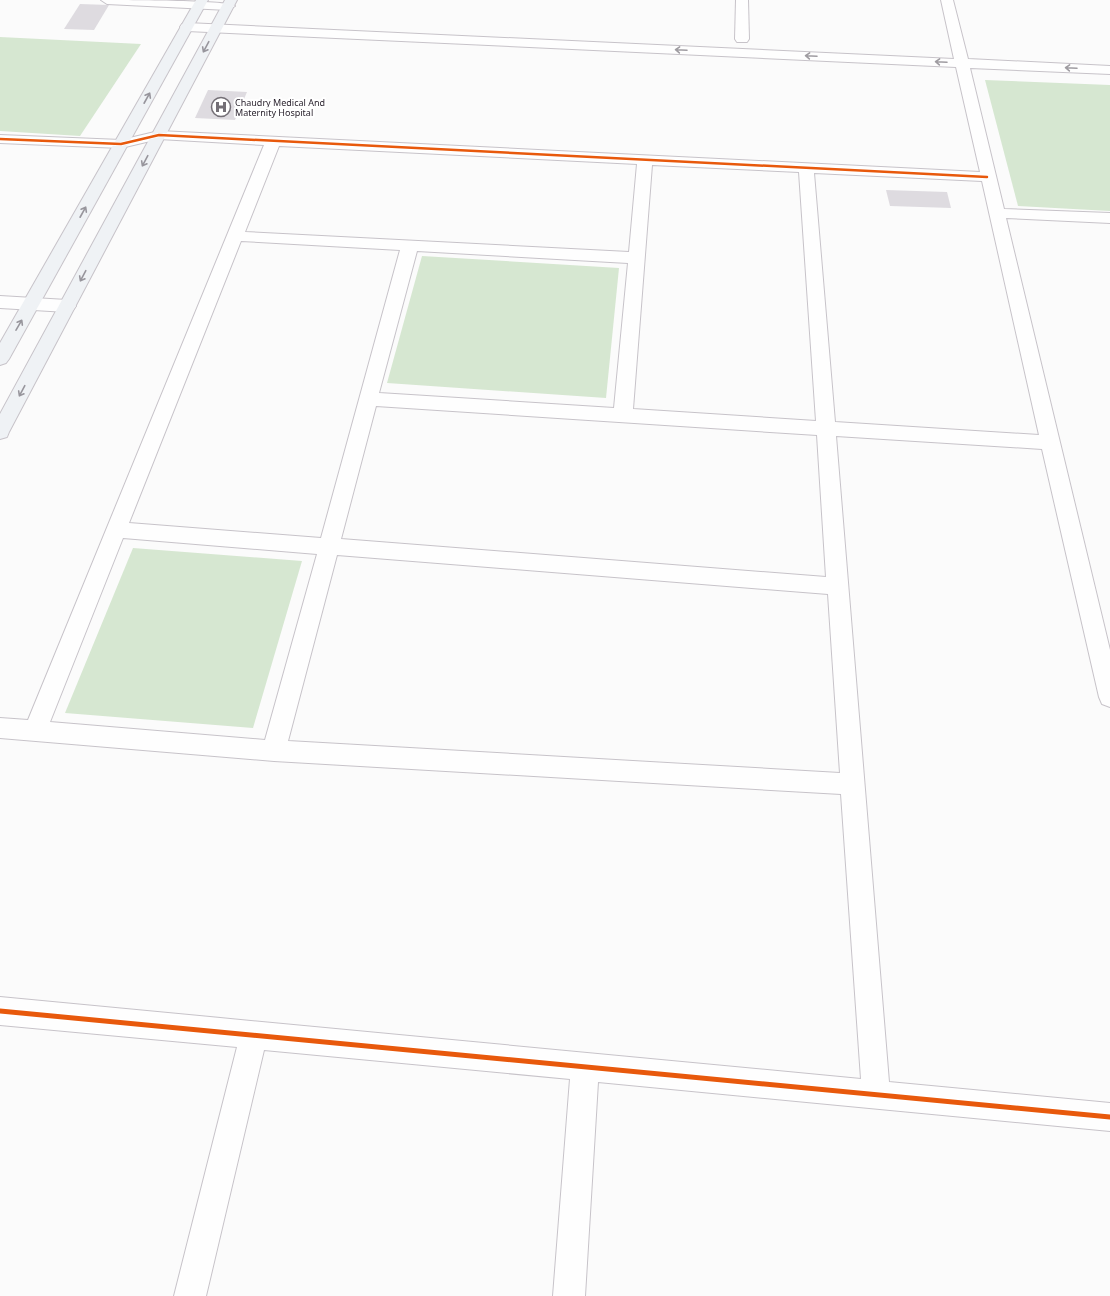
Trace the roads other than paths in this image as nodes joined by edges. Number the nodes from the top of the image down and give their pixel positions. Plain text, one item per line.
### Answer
1 (108, 0) edge
2 (742, 0) edge
3 (947, 0) edge
4 (199, 6) edge
5 (227, 13) edge
6 (187, 27) junction
7 (726, 38) dead end
8 (742, 39) junction
9 (758, 39) dead end
10 (959, 52) junction
11 (1110, 70) edge
12 (159, 135) junction
13 (0, 139) edge
14 (273, 141) junction
15 (121, 144) junction
16 (645, 159) junction
17 (806, 168) junction
18 (987, 176) junction
19 (996, 213) junction
20 (1110, 218) edge
21 (235, 236) junction
22 (410, 245) junction
23 (636, 258) junction
24 (0, 302) edge
25 (31, 304) junction
26 (67, 306) junction
27 (0, 359) edge
28 (368, 399) junction
29 (623, 416) junction
30 (826, 429) junction
31 (0, 432) edge
32 (1050, 443) junction
33 (116, 530) junction
34 (329, 546) junction
35 (838, 586) junction
36 (1110, 697) edge
37 (0, 728) edge
38 (35, 731) junction
39 (274, 751) junction
40 (851, 784) junction
41 (0, 1011) edge
42 (254, 1035) junction
43 (585, 1067) junction
44 (876, 1095) junction
45 (1110, 1117) edge
46 (190, 1296) edge
47 (569, 1296) edge

1 - 4 street
2 - 8 street
3 - 10 street
4 - 5 street
4 - 6 street
5 - 6 street
10 -> 5 street
5 -> 12 street
15 -> 6 street
7 - 8 street
8 - 9 street
11 -> 10 street
10 - 18 street
12 - 14 street
12 - 15 street
12 -> 26 street
13 - 15 street
14 - 16 street
14 - 21 street
25 -> 15 street
16 - 17 street
16 - 23 street
17 - 18 street
17 - 30 street
18 - 19 street
19 - 20 street
19 - 32 street
21 - 22 street
21 - 33 street
22 - 23 street
22 - 28 street
23 - 29 street
24 - 25 street
25 - 26 street
27 -> 25 street
26 -> 31 street
28 - 29 street
28 - 34 street
29 - 30 street
30 - 32 street
30 - 35 street
32 - 36 street
33 - 34 street
33 - 38 street
34 - 35 street
34 - 39 street
35 - 40 street
37 - 38 street
38 - 39 street
39 - 40 street
40 - 44 street
41 - 42 street
42 - 43 street
42 - 46 street
43 - 44 street
43 - 47 street
44 - 45 street

